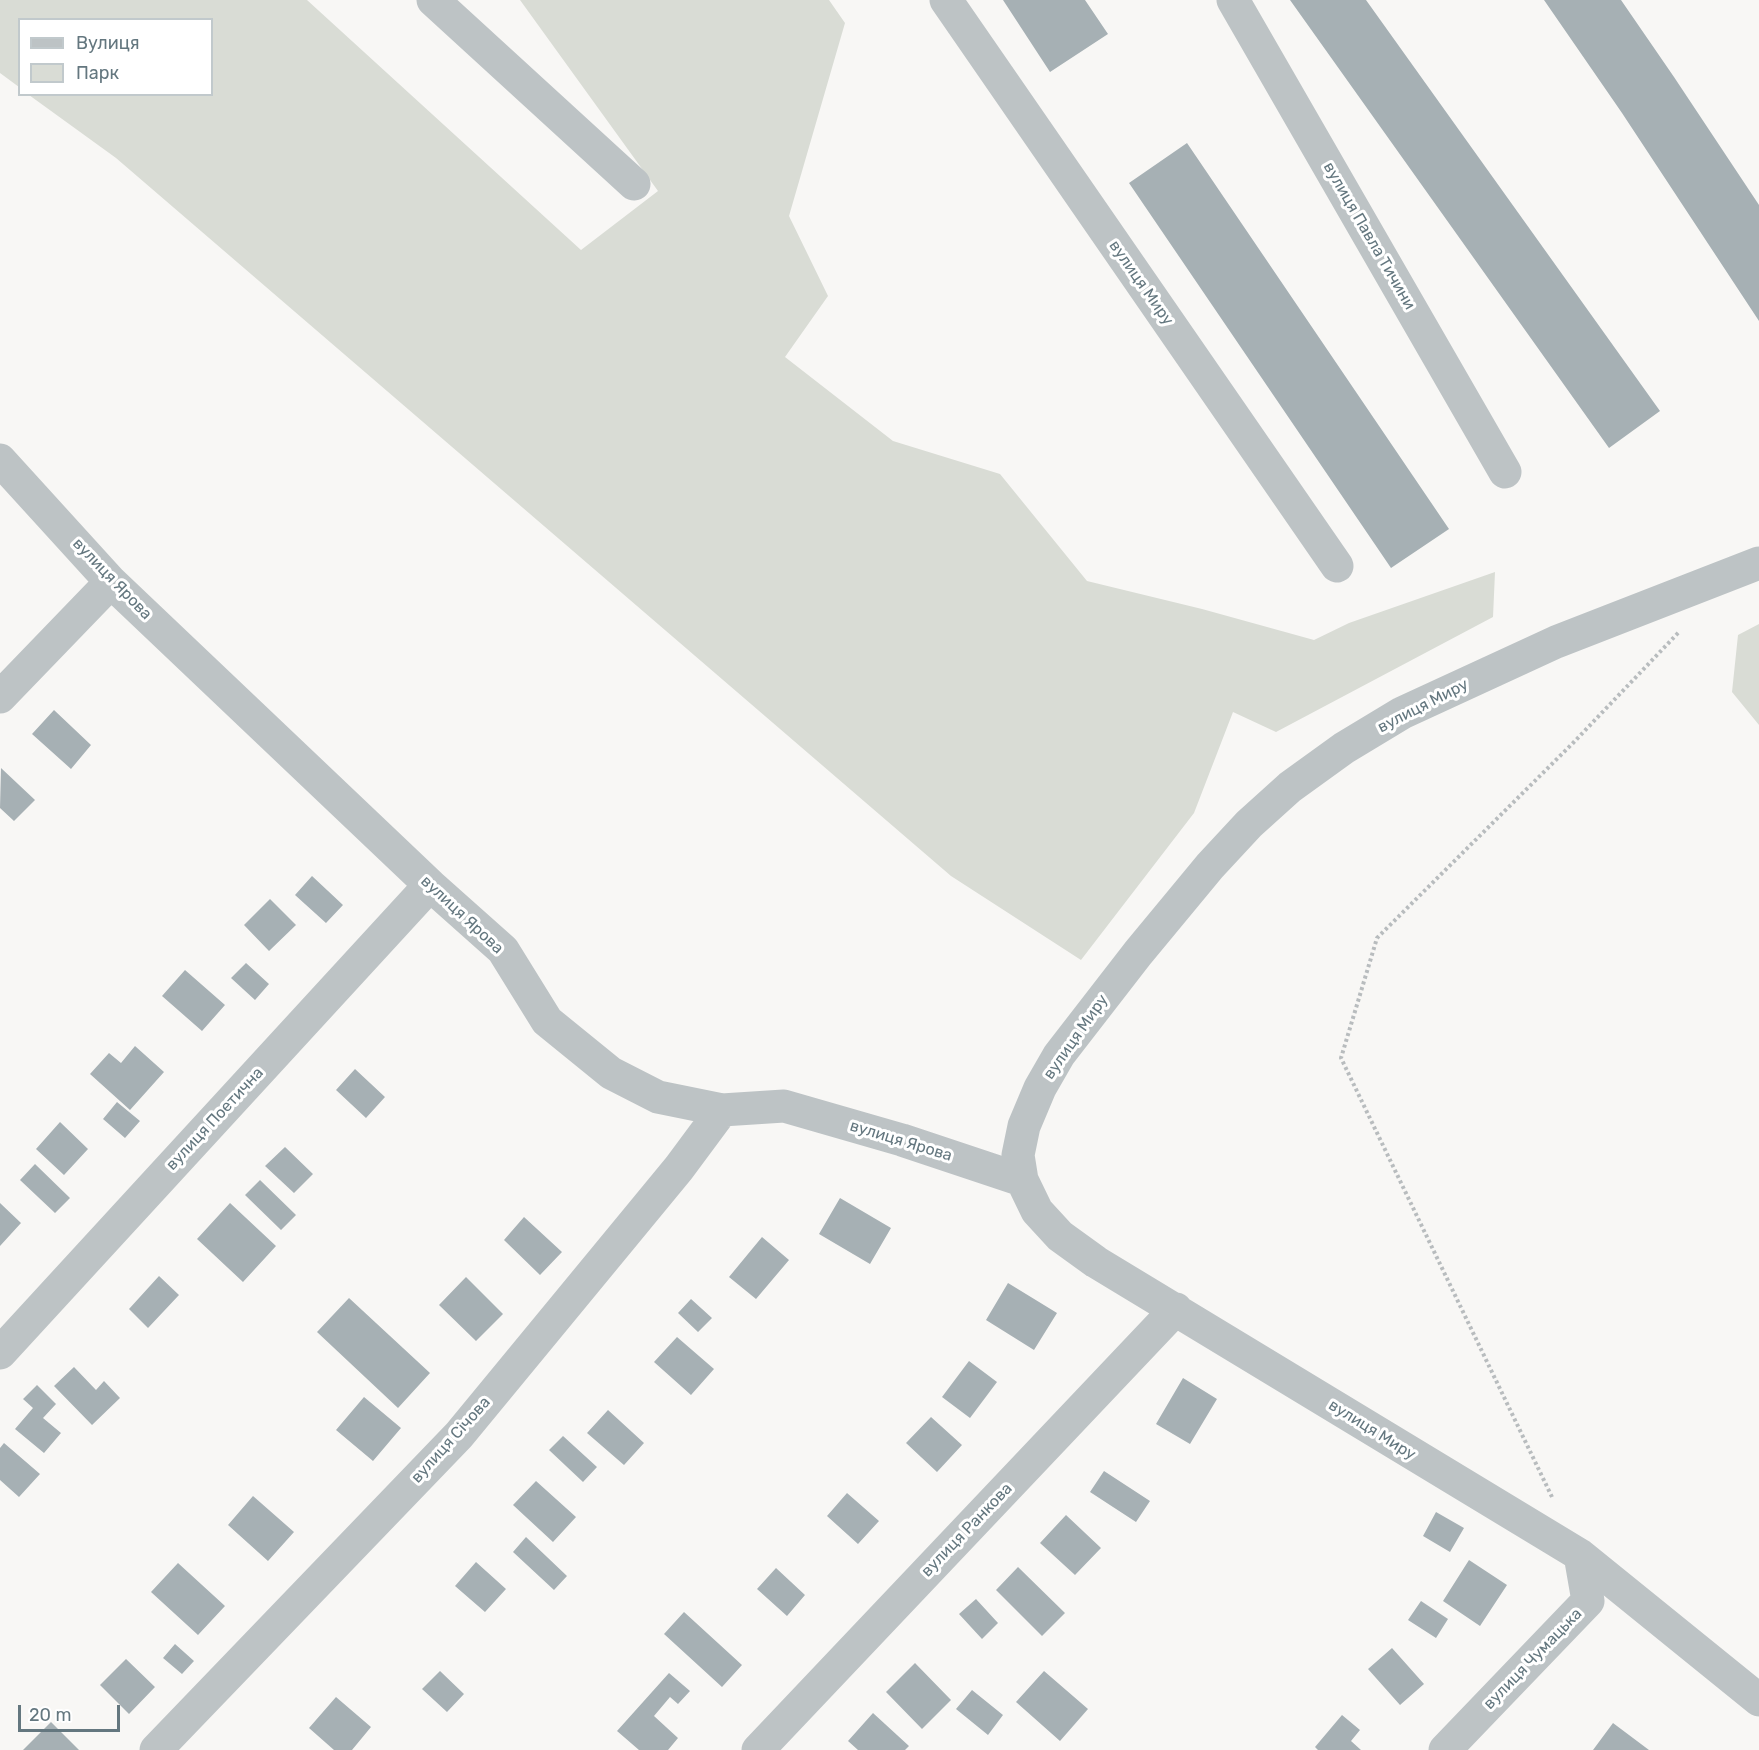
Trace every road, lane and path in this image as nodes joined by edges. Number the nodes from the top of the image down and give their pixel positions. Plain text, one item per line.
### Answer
1 (433, 0) edge
2 (946, 0) edge
3 (1233, 0) edge
4 (634, 184) dead end
5 (0, 460) edge
6 (1504, 472) dead end
7 (1759, 562) edge
8 (1336, 566) dead end
9 (111, 582) junction
10 (1684, 626) dead end
11 (0, 698) edge
12 (430, 885) junction
13 (722, 1110) junction
14 (1022, 1180) junction
15 (1176, 1310) junction
16 (0, 1353) edge
17 (1554, 1501) dead end
18 (1580, 1555) junction
19 (1759, 1700) edge
20 (156, 1750) edge
21 (758, 1750) edge
22 (1445, 1750) edge

1 - 4 street
2 - 8 street, вулиця Миру
3 - 6 street, вулиця Павла Тичини
5 - 9 street, вулиця Ярова
7 - 14 street, вулиця Миру
9 - 11 street
9 - 12 street, вулиця Ярова
10 - 17 path
12 - 13 street, вулиця Ярова
12 - 16 street, вулиця Поетична
13 - 14 street, вулиця Ярова
13 - 20 street, вулиця Січова
14 - 15 street, вулиця Миру
15 - 18 street, вулиця Миру
15 - 21 street, вулиця Ранкова
18 - 19 street, вулиця Миру
18 - 22 street, вулиця Чумацька

